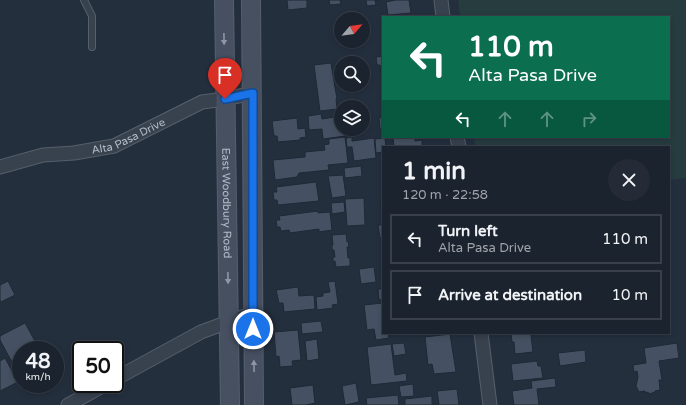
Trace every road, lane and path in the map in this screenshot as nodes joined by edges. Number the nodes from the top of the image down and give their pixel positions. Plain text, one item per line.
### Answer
1 (84, 0) edge
2 (224, 0) edge
3 (252, 0) edge
4 (441, 0) edge
5 (443, 16) edge
6 (92, 47) dead end
7 (253, 93) junction
8 (225, 99) junction
9 (0, 167) edge
10 (253, 314) junction
11 (229, 323) junction
12 (481, 334) edge
13 (124, 374) edge
14 (90, 393) edge
15 (68, 405) edge
16 (230, 405) edge
17 (254, 405) edge
18 (490, 405) edge

1 - 6 lane
2 -> 8 main road, East Woodbury Road
3 - 7 main road
4 - 5 street
7 - 8 street, Alta Pasa Drive
7 - 10 main road
8 - 9 street, Alta Pasa Drive
8 -> 11 main road, East Woodbury Road
10 - 11 street
17 -> 10 main road
11 - 13 street
11 - 16 main road, East Woodbury Road
12 - 18 street
14 - 15 street

